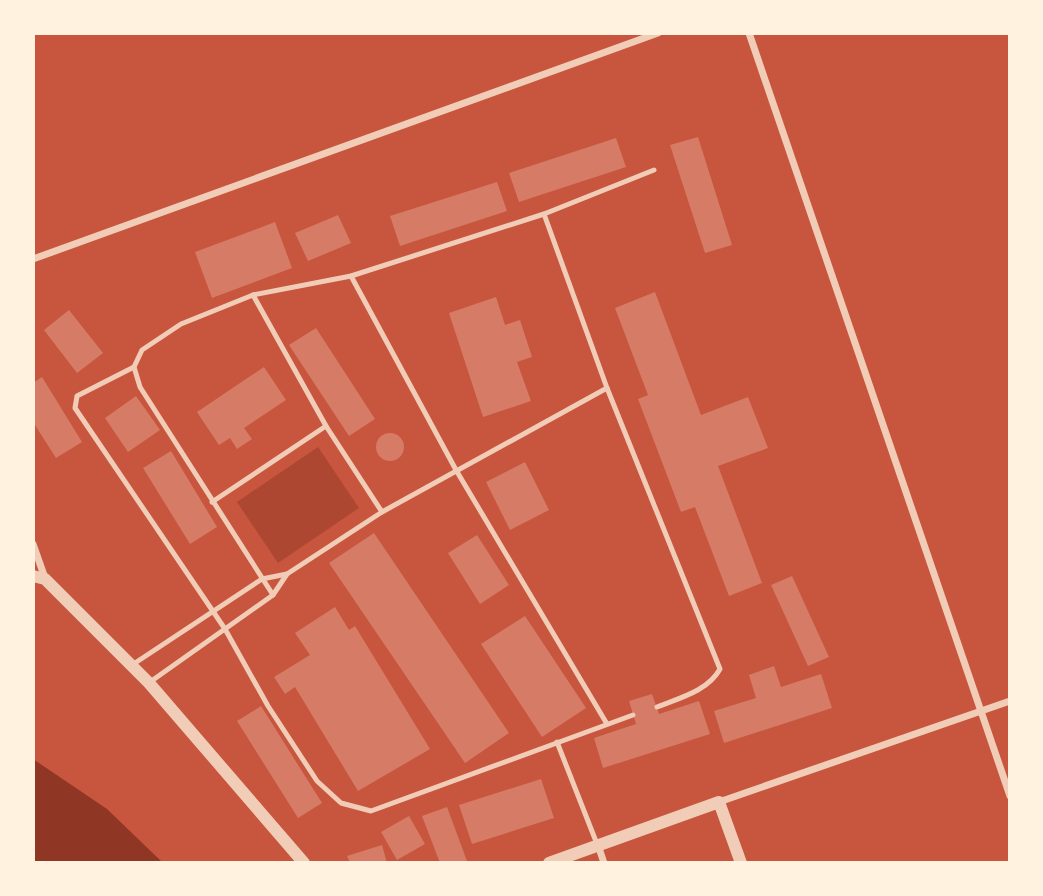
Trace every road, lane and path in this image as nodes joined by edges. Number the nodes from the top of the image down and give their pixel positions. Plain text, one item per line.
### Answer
1 (658, 33) edge
2 (749, 33) edge
3 (654, 170) dead end
4 (544, 214) junction
5 (33, 258) edge
6 (351, 276) junction
7 (253, 295) junction
8 (134, 367) junction
9 (607, 388) junction
10 (326, 426) junction
11 (456, 470) junction
12 (212, 502) junction
13 (382, 512) junction
14 (33, 544) edge
15 (287, 574) junction
16 (39, 577) edge
17 (262, 579) junction
18 (273, 595) junction
19 (213, 610) junction
20 (225, 629) junction
21 (132, 665) junction
22 (149, 683) junction
23 (1010, 701) edge
24 (657, 707) dead end
25 (981, 711) junction
26 (633, 715) dead end
27 (607, 724) junction
28 (557, 742) junction
29 (1010, 796) edge
30 (719, 802) junction
31 (597, 845) junction
32 (304, 863) edge
33 (549, 863) edge
34 (604, 863) edge
35 (741, 863) edge

1 - 5 street
2 - 25 street
3 - 4 lane
4 - 6 lane
4 - 9 lane
6 - 7 lane
6 - 11 lane
7 - 8 lane
7 - 10 lane
8 - 12 lane
8 - 19 lane
9 - 11 lane
9 - 24 lane
10 - 12 lane
10 - 13 lane
11 - 13 lane
11 - 27 lane
12 - 17 lane
13 - 15 lane
14 - 16 street
15 - 17 lane
15 - 18 lane
16 - 21 street
17 - 18 lane
17 - 19 lane
18 - 20 lane
19 - 20 lane
19 - 21 lane
20 - 22 lane
20 - 28 lane
21 - 22 street
22 - 32 street
23 - 25 street
25 - 29 street
25 - 30 street
26 - 27 lane
27 - 28 lane
28 - 31 lane
30 - 31 street
30 - 35 street
31 - 33 street
31 - 34 street

